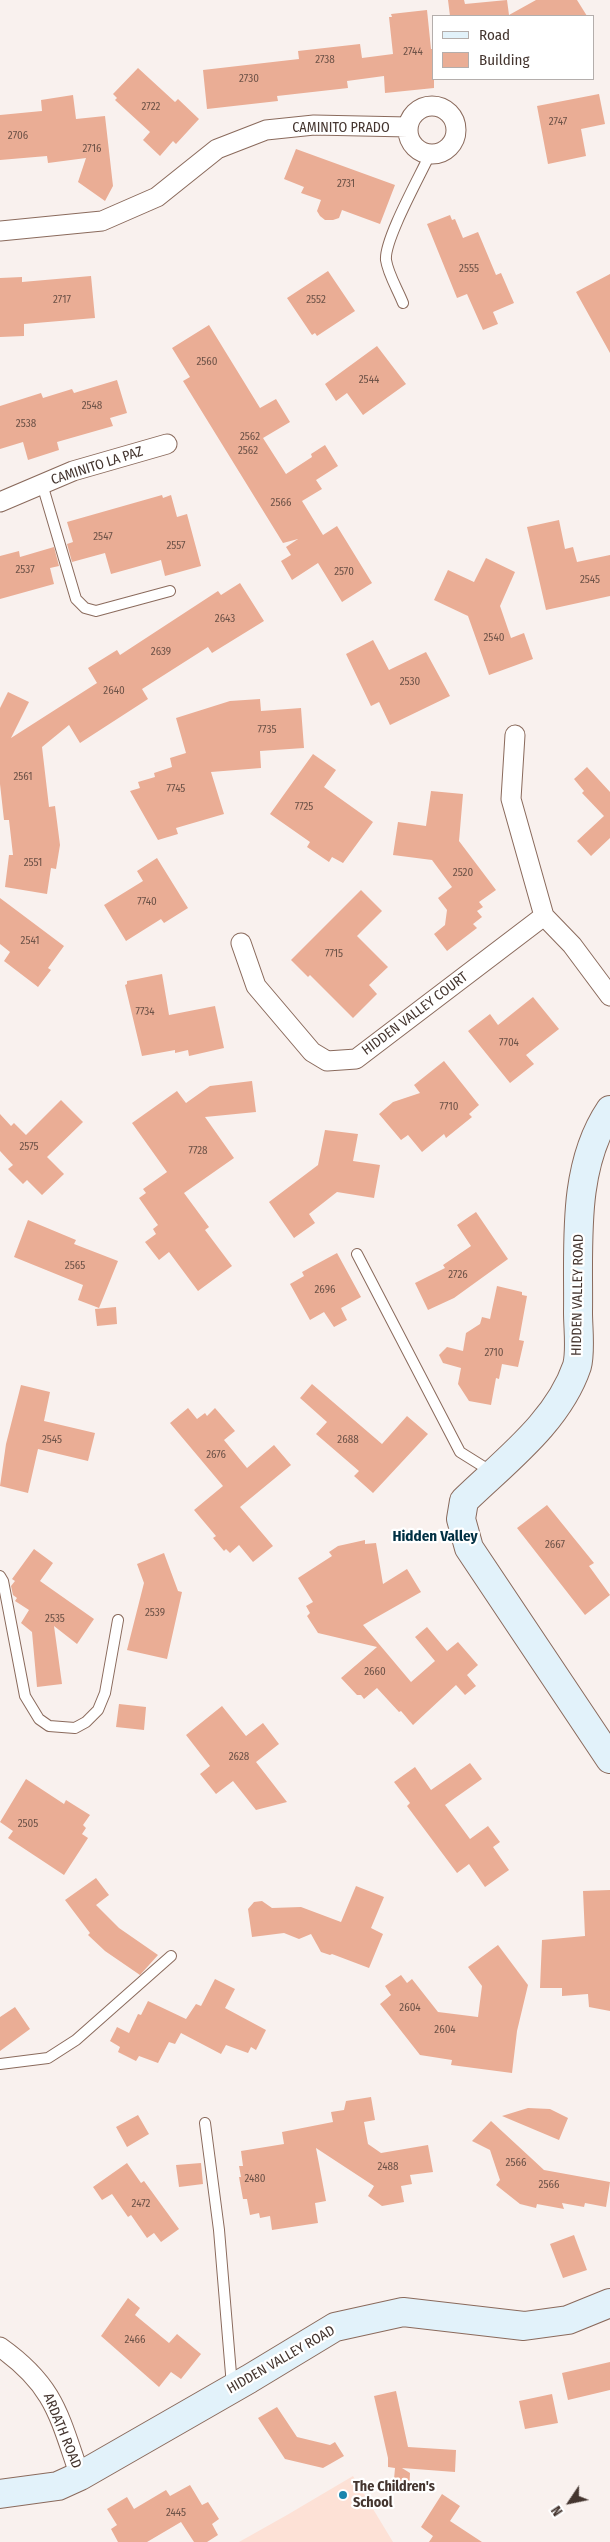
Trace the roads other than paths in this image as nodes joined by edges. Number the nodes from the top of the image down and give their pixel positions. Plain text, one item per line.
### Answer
1 (408, 128) junction
2 (430, 154) junction
3 (0, 231) edge
4 (403, 303) dead end
5 (167, 444) dead end
6 (42, 484) junction
7 (0, 502) edge
8 (170, 591) dead end
9 (515, 735) dead end
10 (544, 916) junction
11 (241, 943) dead end
12 (610, 996) edge
13 (610, 1110) edge
14 (357, 1254) dead end
15 (493, 1473) junction
16 (0, 1576) edge
17 (118, 1620) dead end
18 (610, 1759) edge
19 (171, 1956) dead end
20 (0, 2064) edge
21 (205, 2123) dead end
22 (610, 2302) edge
23 (0, 2347) edge
24 (232, 2389) junction
25 (80, 2476) junction
26 (0, 2494) edge

1 - 2 street, CAMINITO PRADO
1 - 2 street, CAMINITO PRADO
1 - 3 street, CAMINITO PRADO
2 - 4 lane
5 - 6 street, CAMINITO LA PAZ
6 - 7 street, CAMINITO LA PAZ
6 - 8 lane
9 - 10 street
10 - 11 street, HIDDEN VALLEY COURT
10 - 12 street
13 - 15 street, HIDDEN VALLEY ROAD
14 - 15 lane
15 - 18 street, HIDDEN VALLEY ROAD
16 - 17 lane
19 - 20 lane
21 - 24 lane
22 - 24 street, HIDDEN VALLEY ROAD
23 - 25 street, ARDATH ROAD
24 - 25 street, HIDDEN VALLEY ROAD
25 - 26 street, HIDDEN VALLEY ROAD

